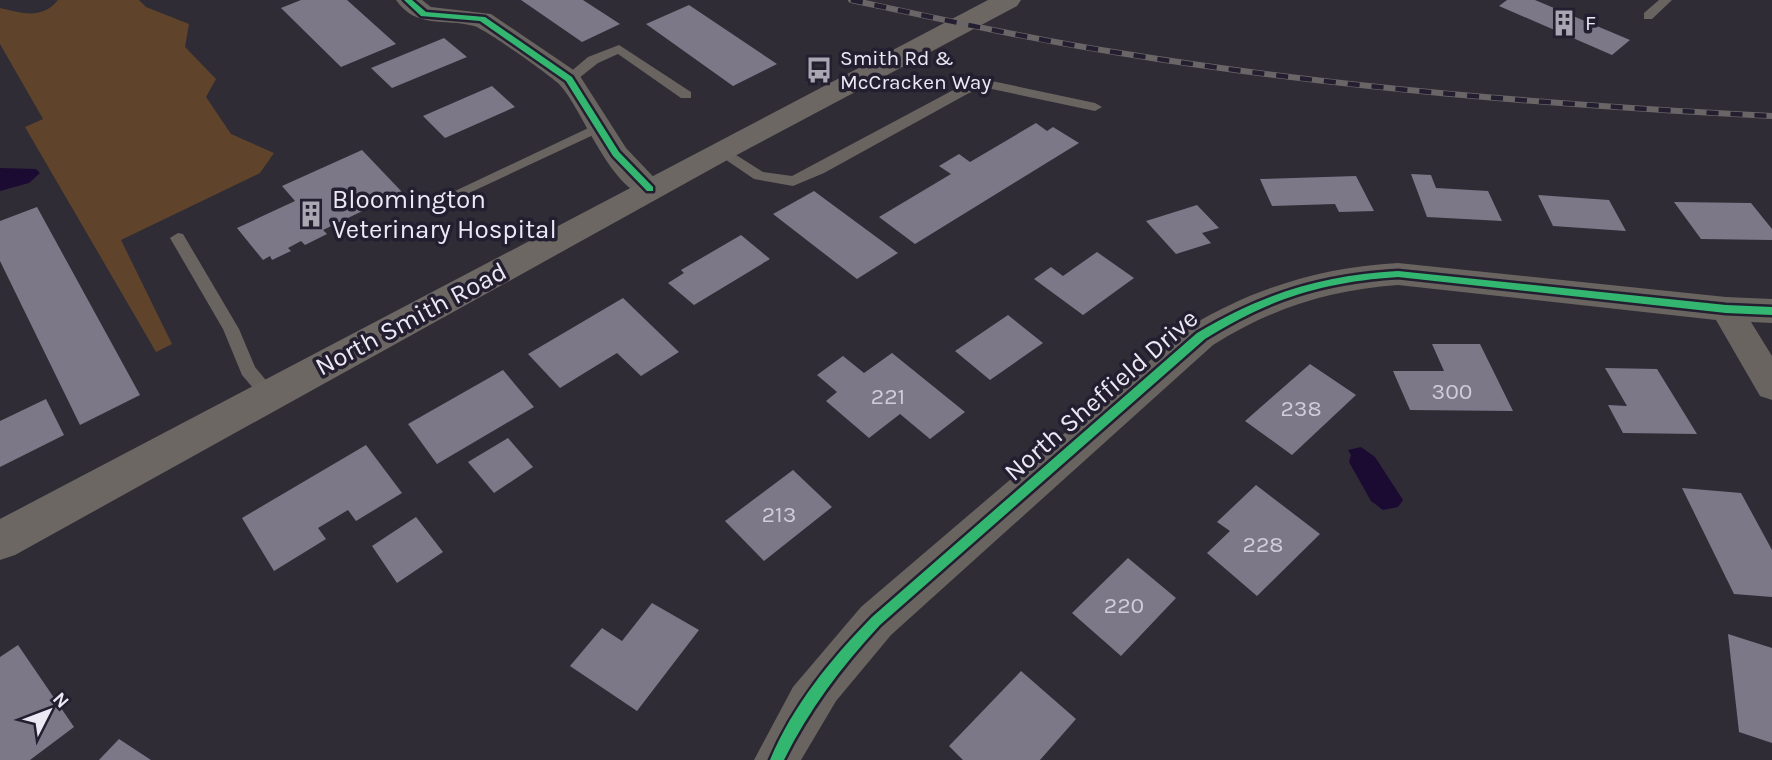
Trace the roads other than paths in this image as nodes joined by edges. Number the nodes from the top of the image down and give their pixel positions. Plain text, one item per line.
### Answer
1 (408, 0) edge
2 (1008, 0) edge
3 (1666, 0) edge
4 (1648, 16) dead end
5 (569, 79) junction
6 (686, 94) dead end
7 (1095, 107) dead end
8 (599, 127) junction
9 (720, 151) junction
10 (650, 189) junction
11 (462, 191) dead end
12 (178, 238) dead end
13 (1726, 309) junction
14 (1772, 311) edge
15 (1772, 386) edge
16 (270, 396) junction
17 (0, 541) edge
18 (776, 760) edge

1 - 5 street
2 - 9 main road, North Smith Road
3 - 4 lane
5 - 6 lane
5 - 8 street
7 - 9 lane
8 - 10 street
8 - 11 lane
9 - 10 main road, North Smith Road
10 - 16 main road, North Smith Road
12 - 16 lane
13 - 14 street, North Sheffield Drive
13 - 15 street
13 - 18 street, North Sheffield Drive
16 - 17 main road, North Smith Road

